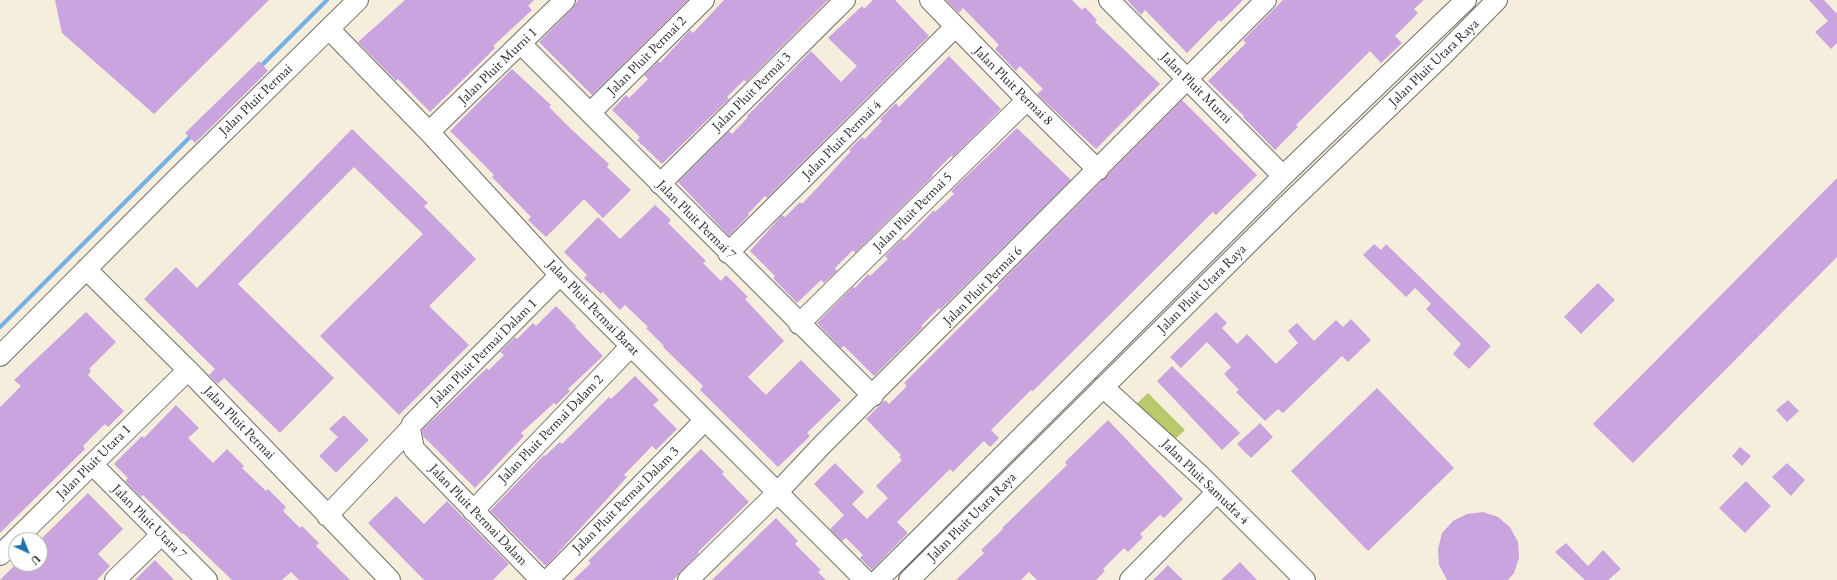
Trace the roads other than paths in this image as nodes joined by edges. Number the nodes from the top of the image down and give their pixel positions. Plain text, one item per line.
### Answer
1 (358, 0) edge
2 (565, 0) edge
3 (704, 0) edge
4 (845, 0) edge
5 (930, 0) edge
6 (1109, 0) edge
7 (1266, 0) edge
8 (1466, 0) edge
9 (1497, 0) edge
10 (955, 27) junction
11 (329, 29) junction
12 (1428, 37) junction
13 (521, 44) junction
14 (1444, 54) junction
15 (1188, 79) junction
16 (1026, 100) junction
17 (590, 113) junction
18 (429, 132) junction
19 (1098, 170) junction
20 (1279, 180) junction
21 (660, 184) junction
22 (1292, 200) junction
23 (728, 253) junction
24 (86, 269) junction
25 (560, 275) junction
26 (799, 324) junction
27 (630, 347) junction
28 (0, 356) edge
29 (188, 370) junction
30 (1103, 387) junction
31 (873, 396) junction
32 (705, 420) junction
33 (410, 429) junction
34 (92, 464) junction
35 (1217, 492) junction
36 (777, 493) junction
37 (473, 511) junction
38 (327, 516) junction
39 (161, 535) junction
40 (0, 555) edge
41 (115, 580) edge
42 (208, 580) edge
43 (390, 580) edge
44 (541, 580) edge
45 (548, 580) edge
46 (688, 580) edge
47 (865, 580) edge
48 (878, 580) edge
49 (909, 580) edge
50 (1130, 580) edge
51 (1306, 580) edge

1 - 11 street, Jalan Pluit Permai
2 - 13 street, Jalan Pluit Murni 1
3 - 17 street, Jalan Pluit Permai 2
4 - 21 street, Jalan Pluit Permai 3
5 - 10 street, Jalan Pluit Permai 8
6 - 15 street, Jalan Pluit Murni
7 - 15 street, Jalan Pluit Permai 6
8 - 12 street, Jalan Pluit Utara Raya
9 - 14 street, Jalan Pluit Utara Raya
10 - 16 street, Jalan Pluit Permai 8
10 - 23 street, Jalan Pluit Permai 4
11 - 18 street, Jalan Pluit Permai Barat
11 - 24 street, Jalan Pluit Permai
12 - 14 street
12 - 20 street, Jalan Pluit Utara Raya
13 - 17 street, Jalan Pluit Permai 7
13 - 18 street, Jalan Pluit Murni 1
14 - 22 street, Jalan Pluit Utara Raya
15 - 19 street, Jalan Pluit Permai 6
15 - 20 street, Jalan Pluit Murni
16 - 19 street, Jalan Pluit Permai 8
16 - 26 street, Jalan Pluit Permai 5
17 - 21 street, Jalan Pluit Permai 7
18 - 25 street, Jalan Pluit Permai Barat
19 - 31 street, Jalan Pluit Permai 6
20 - 22 street, Jalan Pluit Murni
20 - 48 street, Jalan Pluit Utara Raya
21 - 23 street, Jalan Pluit Permai 7
22 - 30 street, Jalan Pluit Utara Raya
23 - 26 street, Jalan Pluit Permai 7
24 - 28 street, Jalan Pluit Permai
24 - 29 street, Jalan Pluit Permai
25 - 27 street, Jalan Pluit Permai Barat
25 - 33 street, Jalan Pluit Permai Dalam 1
26 - 31 street, Jalan Pluit Permai 7
27 - 32 street, Jalan Pluit Permai Barat
27 - 37 street, Jalan Pluit Permai Dalam 2
29 - 34 street, Jalan Pluit Utara 1
29 - 38 street, Jalan Pluit Permai
30 - 35 street, Jalan Pluit Samudra 4
30 - 49 street, Jalan Pluit Utara Raya
31 - 36 street, Jalan Pluit Permai 6
32 - 36 street, Jalan Pluit Permai Barat
32 - 45 street, Jalan Pluit Permai Dalam 3
33 - 37 street, Jalan Pluit Permai Dalam
33 - 38 street, Jalan Pluit Permai Dalam 1
34 - 39 street, Jalan Pluit Utara 7
34 - 40 street, Jalan Pluit Utara 1
35 - 50 street
35 - 51 street, Jalan Pluit Samudra 4
36 - 46 street, Jalan Pluit Permai 6
36 - 47 street, Jalan Pluit Permai Barat
37 - 44 street, Jalan Pluit Permai Dalam
38 - 43 street, Jalan Pluit Permai
39 - 41 street
39 - 42 street, Jalan Pluit Utara 7

